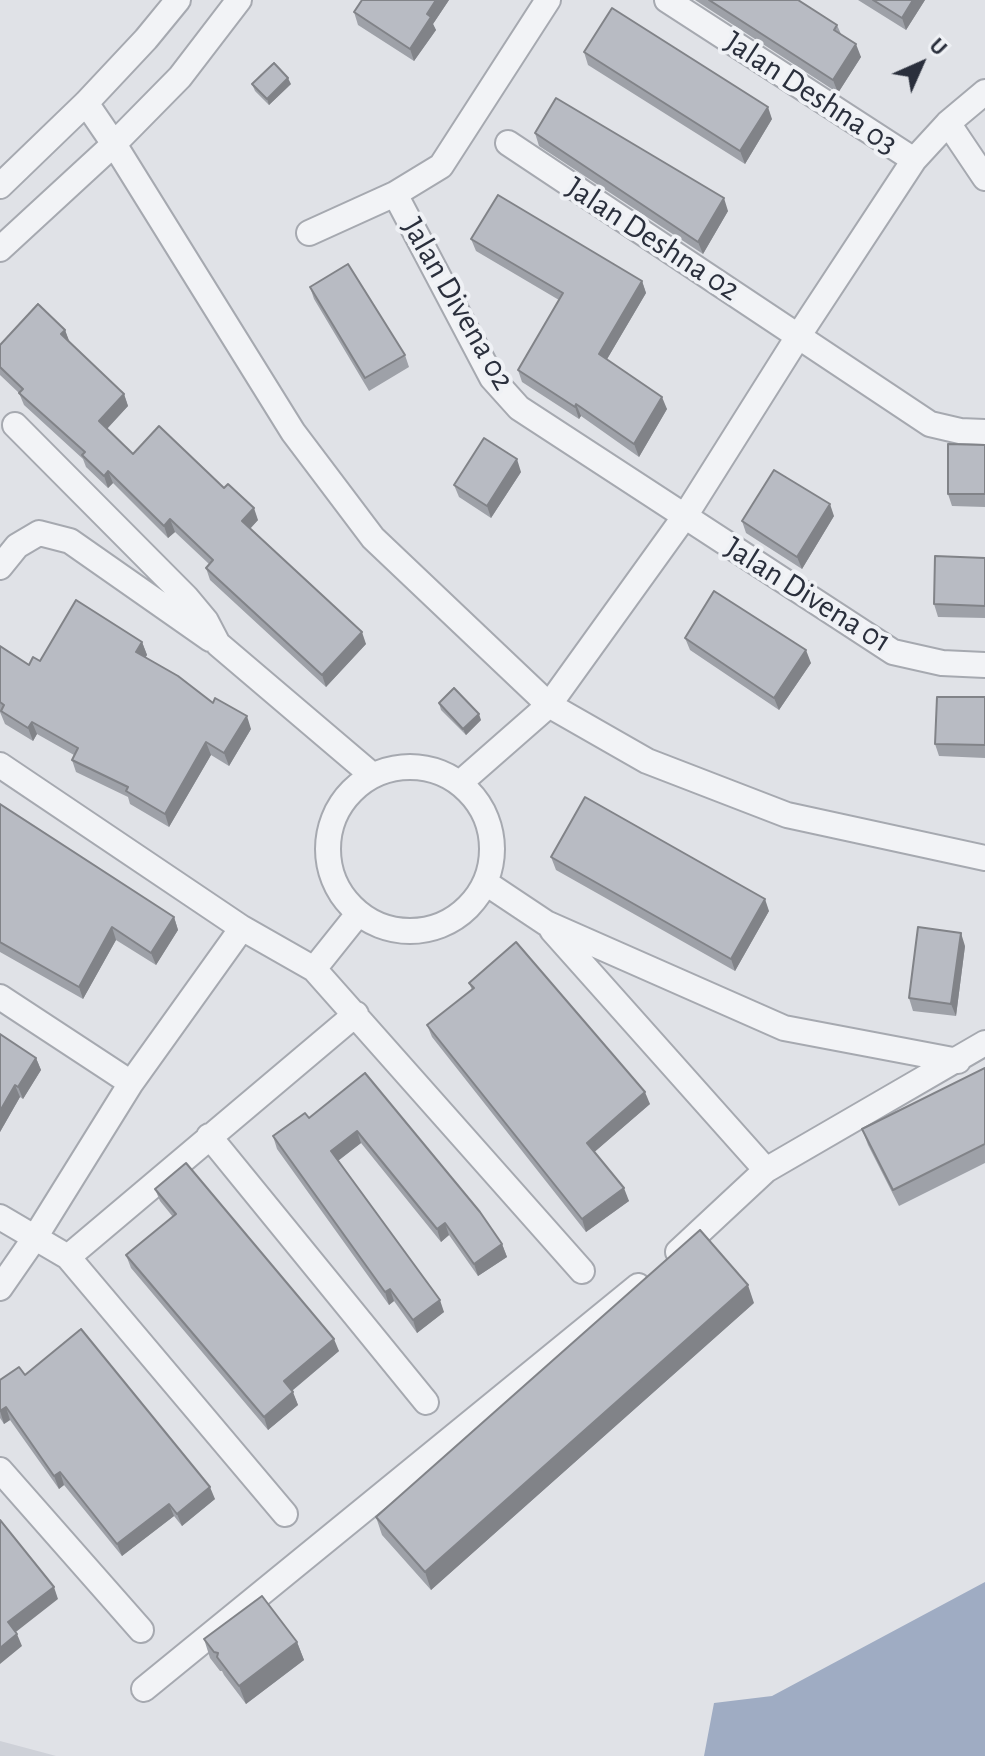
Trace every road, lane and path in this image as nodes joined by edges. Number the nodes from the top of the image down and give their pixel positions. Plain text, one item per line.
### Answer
1 (178, 0) edge
2 (239, 0) edge
3 (548, 0) edge
4 (667, 0) edge
5 (985, 92) edge
6 (86, 103) junction
7 (948, 123) junction
8 (508, 143) dead end
9 (114, 144) junction
10 (914, 160) junction
11 (985, 178) edge
12 (0, 186) edge
13 (395, 194) junction
14 (309, 233) dead end
15 (0, 249) edge
16 (799, 335) junction
17 (15, 425) dead end
18 (985, 432) edge
19 (685, 516) junction
20 (0, 567) edge
21 (218, 644) junction
22 (985, 665) edge
23 (549, 705) junction
24 (0, 765) edge
25 (372, 775) junction
26 (460, 783) junction
27 (985, 858) edge
28 (486, 883) junction
29 (358, 914) junction
30 (546, 923) junction
31 (242, 928) junction
32 (314, 969) junction
33 (0, 997) edge
34 (356, 1014) junction
35 (985, 1043) edge
36 (958, 1061) junction
37 (131, 1083) junction
38 (209, 1136) junction
39 (766, 1170) junction
40 (0, 1217) edge
41 (34, 1239) junction
42 (68, 1257) junction
43 (582, 1271) dead end
44 (0, 1288) edge
45 (426, 1402) dead end
46 (0, 1470) edge
47 (285, 1514) dead end
48 (141, 1630) dead end
49 (144, 1689) dead end

1 - 6 street
2 - 9 street
3 - 13 street, Jalan Divena 02
4 - 10 street, Jalan Deshna 03
5 - 7 street
6 - 9 street
6 - 12 street
7 - 10 street
7 - 11 street
8 - 16 street, Jalan Deshna 02
9 - 15 street
9 - 23 street
10 - 16 street
13 - 14 street, Jalan Divena 02
13 - 19 street, Jalan Divena 02
16 - 18 street, Jalan Deshna 02
16 - 19 street
17 - 21 street
19 - 22 street, Jalan Divena 01
19 - 23 street
20 - 21 street
21 - 25 street
23 - 26 street
23 - 27 street
24 - 31 street
25 - 26 street
25 - 29 street
26 - 28 street
28 - 29 street
28 - 30 street
29 - 32 street
30 - 36 street
30 - 39 street
31 - 32 street
31 - 37 street
32 - 34 street
33 - 37 street
34 - 38 street
34 - 43 street
35 - 36 street
36 - 39 street
37 - 41 street
38 - 42 street
38 - 45 street
39 - 49 street
40 - 41 street
41 - 42 street
41 - 44 street
42 - 47 street
46 - 48 street

